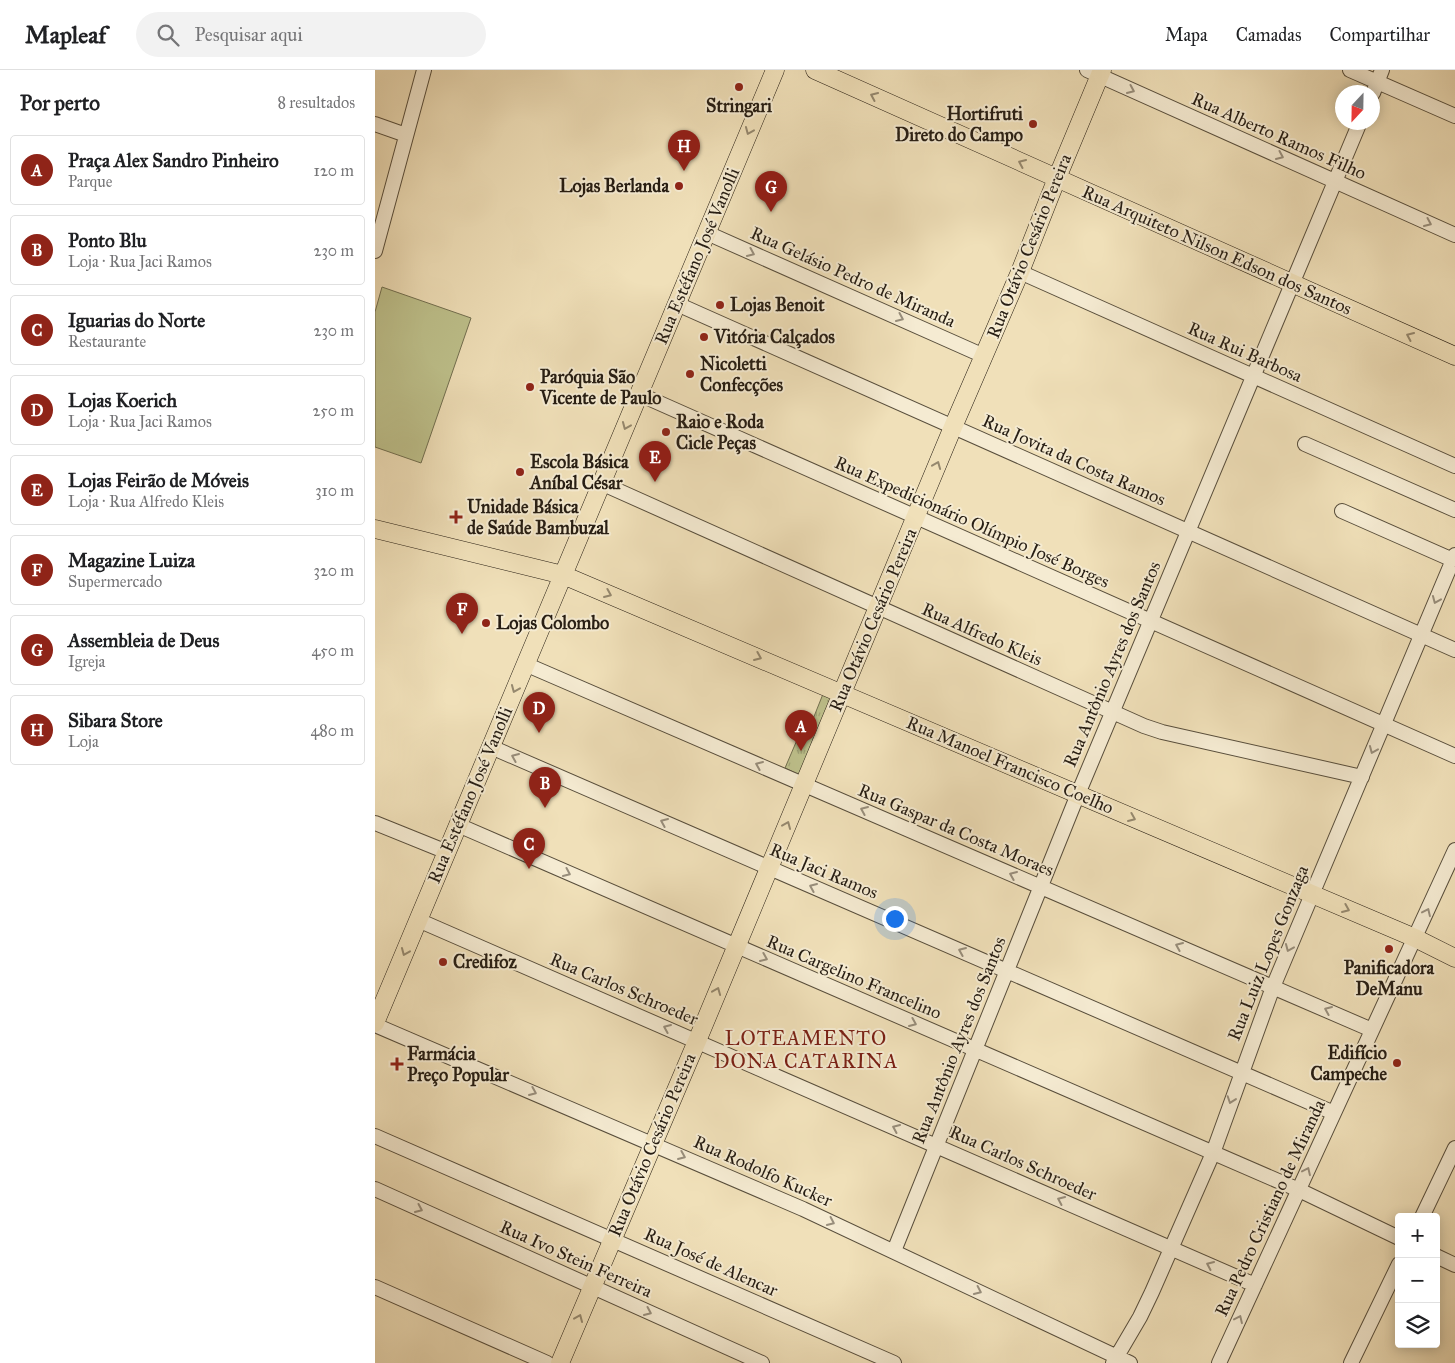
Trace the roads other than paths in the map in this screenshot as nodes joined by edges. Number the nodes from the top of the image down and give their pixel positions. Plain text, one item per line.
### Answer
1 (424, 70) edge
2 (775, 70) edge
3 (815, 70) edge
4 (1350, 70) edge
5 (1096, 72) edge
6 (1377, 82) edge
7 (1455, 116) edge
8 (375, 124) edge
9 (1357, 130) edge
10 (406, 135) junction
11 (1057, 178) junction
12 (1335, 182) junction
13 (379, 222) edge
14 (707, 233) junction
15 (1455, 235) edge
16 (375, 251) edge
17 (1020, 272) junction
18 (1293, 283) junction
19 (677, 304) junction
20 (984, 356) junction
21 (1455, 356) edge
22 (1254, 376) junction
23 (639, 394) junction
24 (953, 427) junction
25 (1305, 444) dead end
26 (1455, 466) edge
27 (601, 484) junction
28 (1455, 510) edge
29 (1342, 511) dead end
30 (916, 517) junction
31 (375, 529) edge
32 (1189, 531) junction
33 (1454, 558) edge
34 (563, 575) junction
35 (878, 608) junction
36 (1151, 621) junction
37 (1421, 635) junction
38 (1455, 650) edge
39 (525, 664) junction
40 (842, 693) junction
41 (1113, 712) junction
42 (1384, 724) junction
43 (491, 747) junction
44 (1455, 756) edge
45 (1361, 777) junction
46 (804, 784) junction
47 (1078, 794) junction
48 (375, 823) edge
49 (458, 825) junction
50 (1455, 850) edge
51 (447, 852) junction
52 (769, 868) junction
53 (1041, 887) junction
54 (1312, 895) junction
55 (418, 920) junction
56 (1415, 938) junction
57 (735, 946) junction
58 (1455, 958) edge
59 (1007, 971) junction
60 (1273, 987) junction
61 (375, 1024) edge
62 (1373, 1030) junction
63 (697, 1041) junction
64 (975, 1050) junction
65 (1241, 1072) junction
66 (1334, 1113) junction
67 (375, 1136) edge
68 (653, 1144) junction
69 (937, 1146) junction
70 (1455, 1148) edge
71 (1213, 1153) junction
72 (375, 1189) edge
73 (1299, 1190) junction
74 (1424, 1213) edge
75 (1395, 1236) edge
76 (612, 1240) junction
77 (1172, 1248) junction
78 (894, 1251) junction
79 (1440, 1258) edge
80 (1455, 1265) edge
81 (1395, 1272) edge
82 (1255, 1285) junction
83 (375, 1287) edge
84 (592, 1287) junction
85 (1114, 1360) edge
86 (547, 1363) edge
87 (560, 1363) edge
88 (763, 1363) edge
89 (894, 1363) edge
90 (1130, 1363) edge
91 (1219, 1363) edge
92 (1351, 1363) edge

1 - 10 street
2 -> 14 main road, Rua Estéfano José Vanolli
11 -> 3 main road, Rua Arquiteto Nilson Edson dos Santos
4 - 6 street
5 - 11 main road, Rua Otávio Cesário Pereira
5 -> 12 street, Rua Alberto Ramos Filho
6 - 7 street
8 - 10 street
9 - 12 street, Rua Antônio Ayres dos Santos
10 - 13 street
11 - 17 main road, Rua Otávio Cesário Pereira
11 - 18 main road, Rua Arquiteto Nilson Edson dos Santos
12 -> 15 street, Rua Alberto Ramos Filho
12 - 18 street, Rua Antônio Ayres dos Santos
13 - 16 street
14 - 19 main road, Rua Estéfano José Vanolli
14 -> 20 street, Rua Gelásio Pedro de Miranda
17 - 20 main road, Rua Otávio Cesário Pereira
17 - 22 street, Rua Rui Barbosa
21 -> 18 main road, Rua Arquiteto Nilson Edson dos Santos
18 - 22 street, Rua Antônio Ayres dos Santos
19 - 23 main road, Rua Estéfano José Vanolli
19 - 24 street, Rua Jovita da Costa Ramos
20 - 24 main road, Rua Otávio Cesário Pereira
22 - 26 street, Rua Rui Barbosa
22 - 32 street, Rua Antônio Ayres dos Santos
23 -> 27 main road, Rua Estéfano José Vanolli
23 - 30 street, Rua Expedicionário Olímpio José Borges
30 -> 24 main road, Rua Otávio Cesário Pereira
24 - 32 street, Rua Jovita da Costa Ramos
25 - 28 street
27 - 34 main road, Rua Estéfano José Vanolli
27 - 35 street, Rua Alfredo Kleis
29 - 33 street
30 - 35 main road, Rua Otávio Cesário Pereira
30 - 36 street, Rua Expedicionário Olímpio José Borges
31 - 34 main road, Rua Manoel Francisco Coelho
32 - 36 street, Rua Antônio Ayres dos Santos
32 - 37 street, Rua Jovita da Costa Ramos
33 -> 37 street, Rua Luiz Lopes Gonzaga
34 - 39 main road, Rua Estéfano José Vanolli
34 -> 40 main road, Rua Manoel Francisco Coelho
35 - 40 main road, Rua Otávio Cesário Pereira
35 - 41 street, Rua Alfredo Kleis
36 - 41 street, Rua Antônio Ayres dos Santos
36 - 42 street, Rua Expedicionário Olímpio José Borges
37 - 38 street, Rua Jovita da Costa Ramos
37 - 42 street, Rua Luiz Lopes Gonzaga
39 -> 43 main road, Rua Estéfano José Vanolli
46 -> 39 street, Rua Gaspar da Costa Moraes
40 - 46 main road, Rua Otávio Cesário Pereira
40 - 47 main road, Rua Manoel Francisco Coelho
41 - 45 street, Rua Alfredo Kleis
41 - 47 street, Rua Antônio Ayres dos Santos
42 - 44 street, Rua Expedicionário Olímpio José Borges
42 -> 45 street, Rua Luiz Lopes Gonzaga
43 - 49 main road, Rua Estéfano José Vanolli
52 -> 43 street, Rua Jaci Ramos
45 - 54 street, Rua Luiz Lopes Gonzaga
52 -> 46 main road, Rua Otávio Cesário Pereira
53 -> 46 street, Rua Gaspar da Costa Moraes
47 - 53 street, Rua Antônio Ayres dos Santos
47 -> 54 main road, Rua Manoel Francisco Coelho
48 - 51 street
49 - 51 main road, Rua Estéfano José Vanolli
49 -> 57 street, Rua Cargelino Francelino
56 -> 50 street, Rua Pedro Cristiano de Miranda
51 - 55 main road, Rua Estéfano José Vanolli
52 - 57 main road, Rua Otávio Cesário Pereira
59 -> 52 street, Rua Jaci Ramos
53 - 59 street, Rua Antônio Ayres dos Santos
60 -> 53 street, Rua Gaspar da Costa Moraes
54 -> 56 main road, Rua Manoel Francisco Coelho
54 -> 60 street, Rua Luiz Lopes Gonzaga
55 -> 61 main road, Rua Estéfano José Vanolli
63 -> 55 street, Rua Carlos Schroeder
56 - 58 main road, Rua Manoel Francisco Coelho
56 - 62 street, Rua Pedro Cristiano de Miranda
63 -> 57 main road, Rua Otávio Cesário Pereira
57 -> 64 street, Rua Cargelino Francelino
59 - 64 street, Rua Antônio Ayres dos Santos
59 - 65 street, Rua Jaci Ramos
62 -> 60 street, Rua Gaspar da Costa Moraes
60 - 65 street, Rua Luiz Lopes Gonzaga
61 -> 68 street, Rua Rodolfo Kucker
62 - 66 street, Rua Pedro Cristiano de Miranda
63 - 68 main road, Rua Otávio Cesário Pereira
69 -> 63 street, Rua Carlos Schroeder
64 - 69 street, Rua Antônio Ayres dos Santos
64 - 71 street, Rua Cargelino Francelino
65 - 66 street, Rua Jaci Ramos
65 -> 71 street, Rua Luiz Lopes Gonzaga
73 -> 66 street, Rua Pedro Cristiano de Miranda
67 - 76 street, Rua José de Alencar
68 - 76 main road, Rua Otávio Cesário Pereira
68 -> 78 street, Rua Rodolfo Kucker
77 -> 69 street, Rua Carlos Schroeder
69 - 78 street, Rua Antônio Ayres dos Santos
70 - 74 street
71 - 73 street, Rua Cargelino Francelino
71 - 77 street, Rua Luiz Lopes Gonzaga
72 -> 84 street, Rua Ivo Stein Ferreira
73 - 75 street, Rua Cargelino Francelino
73 - 82 street, Rua Pedro Cristiano de Miranda
76 - 84 main road, Rua Otávio Cesário Pereira
76 - 89 street, Rua José de Alencar
82 -> 77 street, Rua Carlos Schroeder
77 - 85 street, Rua Luiz Lopes Gonzaga
78 -> 85 street, Rua Rodolfo Kucker
79 - 80 street
81 - 92 street
91 -> 82 street, Rua Pedro Cristiano de Miranda
83 - 86 street
87 -> 84 main road, Rua Otávio Cesário Pereira
84 -> 88 street, Rua Ivo Stein Ferreira
85 - 90 street, Rua Rodolfo Kucker

